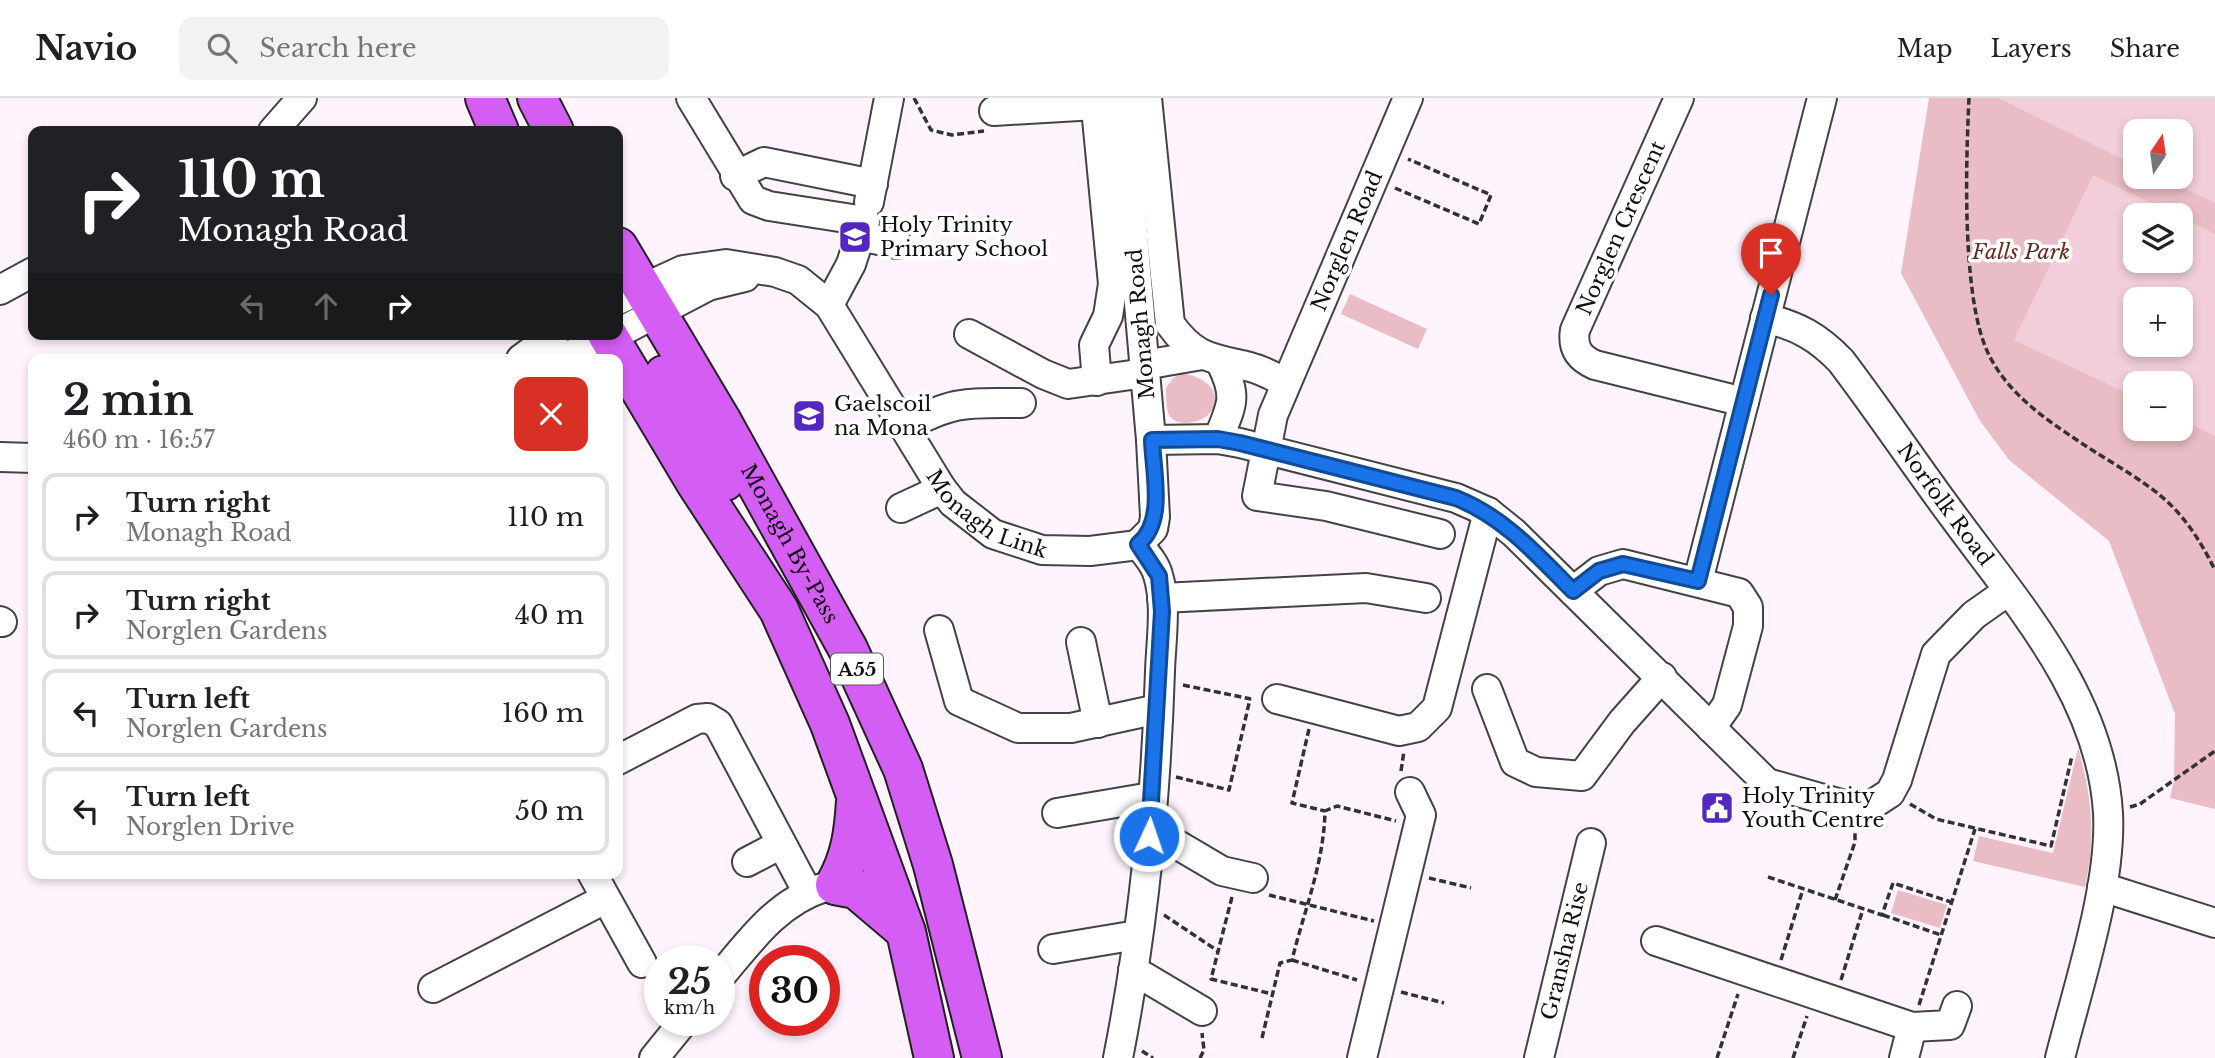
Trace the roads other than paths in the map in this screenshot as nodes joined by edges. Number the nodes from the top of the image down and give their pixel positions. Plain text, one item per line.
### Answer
1 (302, 98) edge
2 (485, 98) edge
3 (530, 98) edge
4 (537, 98) edge
5 (691, 98) edge
6 (889, 98) edge
7 (1147, 98) edge
8 (1679, 98) edge
9 (1820, 98) edge
10 (1104, 100) edge
11 (1402, 100) edge
12 (994, 111) road end
13 (277, 126) edge
14 (497, 126) edge
15 (537, 126) edge
16 (551, 126) edge
17 (736, 176) junction
18 (873, 184) junction
19 (862, 229) junction
20 (897, 244) dead end
21 (28, 275) edge
22 (0, 290) edge
23 (829, 305) junction
24 (623, 315) edge
25 (623, 317) edge
26 (623, 318) edge
27 (1765, 318) junction
28 (969, 334) dead end
29 (547, 340) edge
30 (589, 340) edge
31 (528, 354) edge
32 (569, 354) edge
33 (1212, 359) junction
34 (1144, 369) junction
35 (1097, 381) junction
36 (1286, 383) junction
37 (1744, 402) junction
38 (1021, 403) dead end
39 (905, 427) junction
40 (1218, 439) junction
41 (1152, 440) junction
42 (1265, 449) junction
43 (0, 457) edge
44 (28, 458) edge
45 (942, 489) junction
46 (901, 508) dead end
47 (1488, 512) junction
48 (1440, 534) dead end
49 (1138, 544) junction
50 (1698, 581) junction
51 (1573, 591) junction
52 (2008, 591) junction
53 (1162, 598) junction
54 (1426, 598) dead end
55 (939, 630) dead end
56 (1081, 642) dead end
57 (1662, 677) junction
58 (1487, 689) dead end
59 (1264, 699) road end
60 (1158, 709) junction
61 (1098, 723) junction
62 (1711, 728) junction
63 (623, 757) edge
64 (1153, 784) junction
65 (1410, 792) road end
66 (857, 793) junction
67 (1057, 813) dead end
68 (1149, 836) junction
69 (1591, 843) dead end
70 (781, 845) junction
71 (747, 862) dead end
72 (595, 879) edge
73 (1248, 886) road end
74 (2102, 887) junction
75 (821, 889) junction
76 (605, 899) junction
77 (2215, 923) edge
78 (906, 932) junction
79 (1137, 935) junction
80 (1656, 941) dead end
81 (1054, 949) dead end
82 (735, 959) edge
83 (642, 963) dead end
84 (1133, 970) junction
85 (433, 988) dead end
86 (1957, 1006) dead end
87 (1202, 1011) dead end
88 (1912, 1027) junction
89 (672, 1036) edge
90 (654, 1058) edge
91 (934, 1058) edge
92 (982, 1058) edge
93 (1118, 1058) edge
94 (1362, 1058) edge
95 (1539, 1058) edge
96 (1904, 1058) edge
97 (2060, 1058) edge

1 - 13 street
2 - 14 highway
3 - 15 highway
4 - 16 highway
5 - 17 street
6 - 18 street
7 - 33 street, Monagh Road
8 - 37 street, Norglen Crescent
9 - 27 street
10 - 12 street
10 - 34 street, Monagh Road
10 - 35 street, Monagh Road
11 - 36 street, Norglen Road
17 - 18 street
17 - 19 street
18 - 19 street
19 - 20 street
19 - 23 street
21 - 22 street
23 - 24 street, Monagh Link
23 - 39 street, Monagh Link
25 - 92 highway, Monagh By-Pass / A55
26 - 66 highway, Monagh By-Pass / A55
27 - 37 street
27 - 52 street, Norfolk Road
28 - 35 street
29 - 31 street
30 - 32 street, Monagh Link
33 - 34 street
33 - 36 street
33 - 40 street
34 - 35 street
34 - 41 street, Monagh Road
36 - 42 street, Norglen Road
37 - 50 street
38 - 39 street
39 - 45 street, Monagh Link
40 - 41 street
40 - 42 street
41 - 49 street, Monagh Road
42 - 47 street
42 - 48 street, Norglen Road
43 - 44 street
45 - 46 street
45 - 49 street, Monagh Link
47 - 51 street
47 - 59 street
49 - 53 street
50 - 51 street
50 - 62 street
51 - 57 street
52 - 62 street
52 - 74 street, Norfolk Road
53 - 54 street
53 - 60 street
55 - 61 street
56 - 61 street
57 - 58 street
57 - 62 street
60 - 61 street
60 - 64 street
63 - 70 street
64 - 67 street
64 - 68 street
65 - 94 street
66 - 75 highway
66 - 78 highway, Monagh By-Pass / A55
68 - 73 street
68 - 79 street
69 - 95 street, Gransha Rise
70 - 71 street
70 - 75 street
72 - 76 street
74 - 77 street
74 - 97 street, Norfolk Road
75 - 78 highway
75 - 82 street
76 - 83 street
76 - 85 street
78 - 91 highway, Monagh By-Pass / A55
79 - 81 street
79 - 84 street
80 - 88 street
84 - 87 street
84 - 93 street
86 - 88 street
88 - 96 street
89 - 90 street

